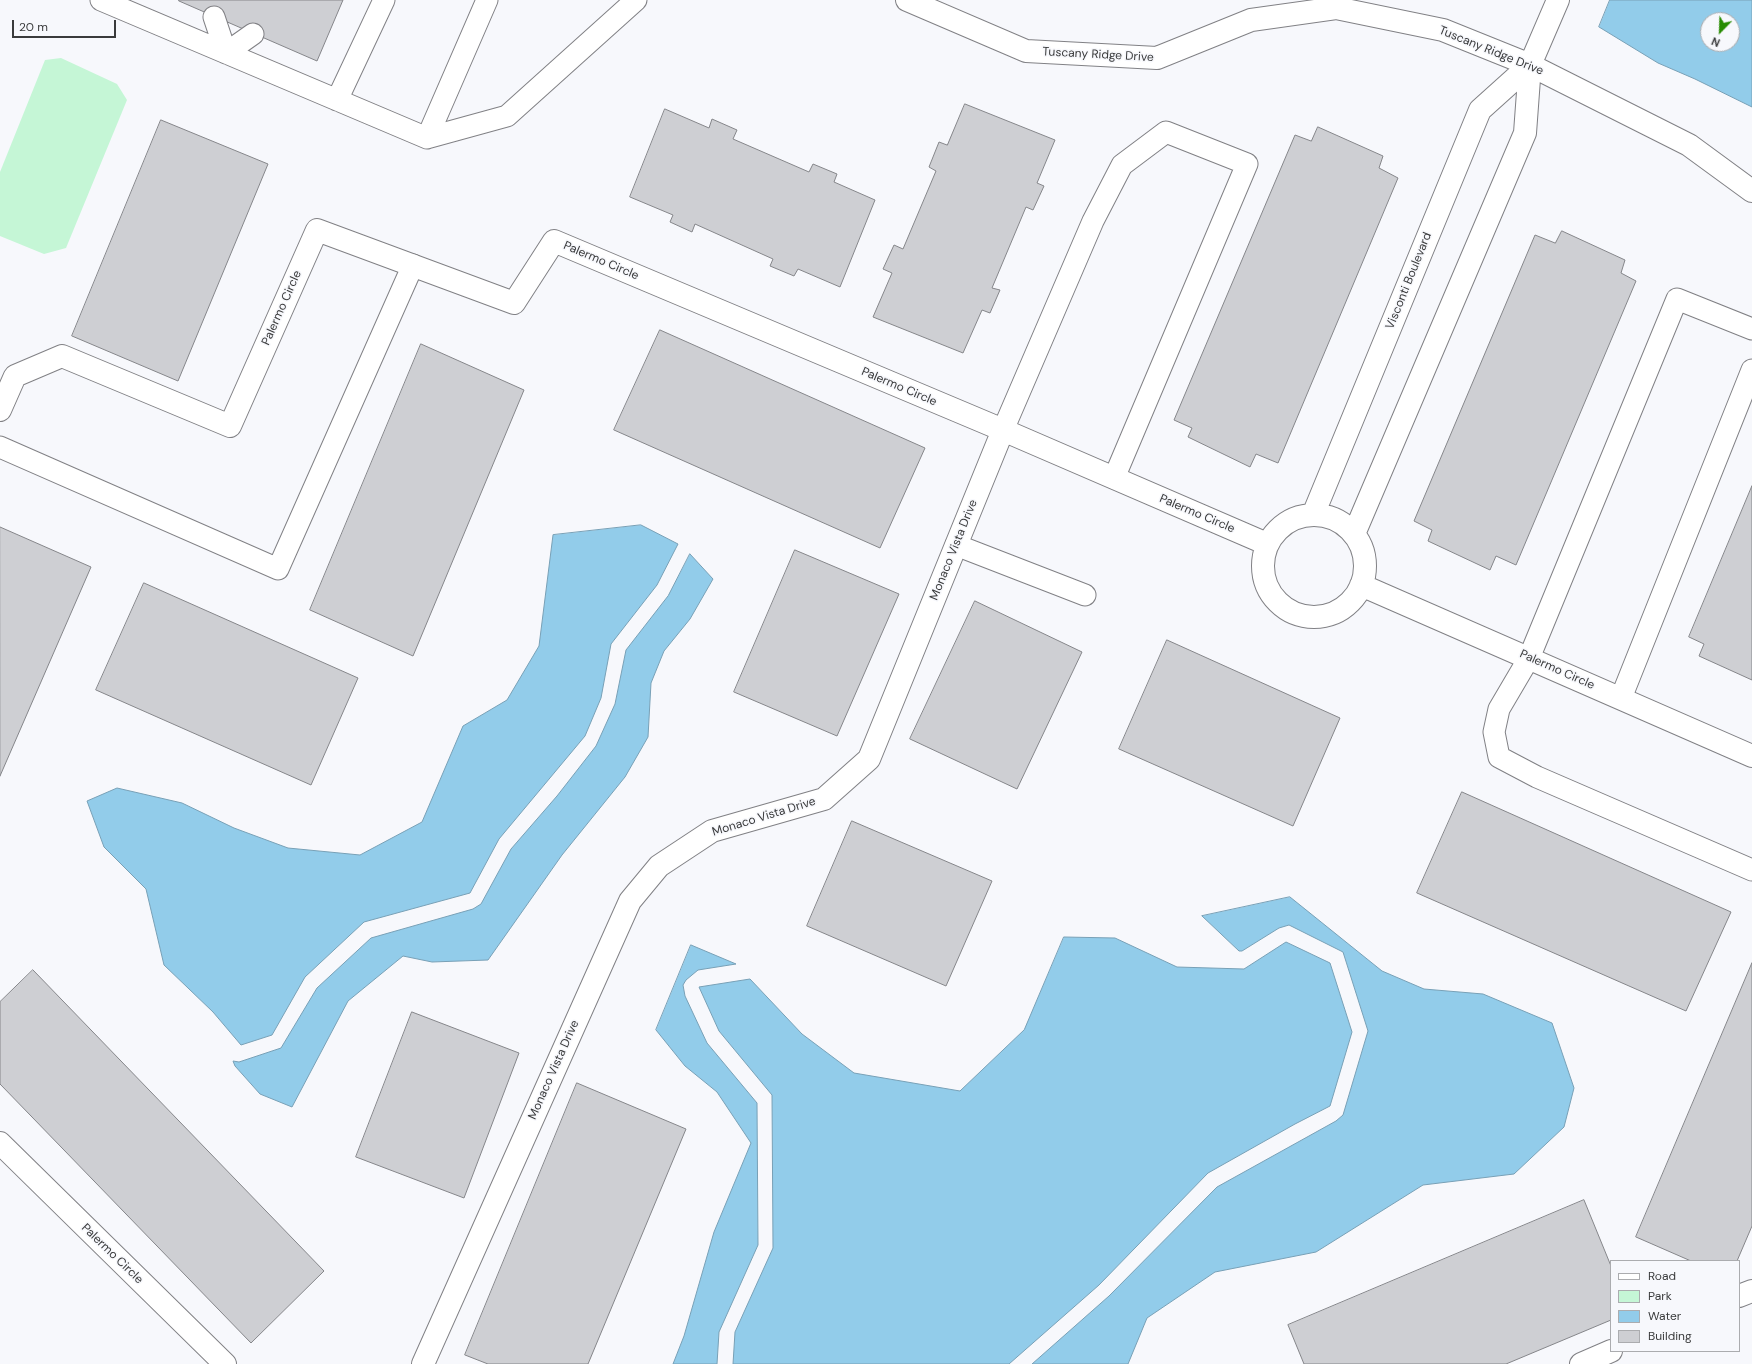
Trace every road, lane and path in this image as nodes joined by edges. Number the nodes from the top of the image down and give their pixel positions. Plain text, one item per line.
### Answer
1 (101, 0) edge
2 (384, 0) edge
3 (487, 0) edge
4 (636, 0) edge
5 (907, 0) edge
6 (1558, 0) edge
7 (214, 17) dead end
8 (253, 34) dead end
9 (226, 53) junction
10 (1530, 65) junction
11 (337, 100) junction
12 (428, 138) junction
13 (1752, 191) edge
14 (413, 265) junction
15 (1752, 330) edge
16 (1752, 370) edge
17 (0, 410) edge
18 (1003, 430) junction
19 (0, 446) edge
20 (1114, 478) junction
21 (1313, 515) junction
22 (1354, 534) junction
23 (1267, 544) junction
24 (956, 545) junction
25 (1361, 585) junction
26 (1085, 595) dead end
27 (1529, 658) junction
28 (1621, 698) junction
29 (1752, 756) edge
30 (1752, 870) edge
31 (0, 1143) edge
32 (1752, 1291) edge
33 (1740, 1296) edge
34 (1610, 1351) edge
35 (225, 1364) edge
36 (423, 1364) edge
37 (1581, 1364) edge

1 - 9 lane
2 - 11 lane
3 - 12 lane
4 - 12 lane
5 - 10 street, Tuscany Ridge Drive
6 - 10 street, Visconti Boulevard
7 - 9 lane
8 - 9 lane
9 - 11 lane
10 - 13 street, Tuscany Ridge Drive
10 - 21 street, Visconti Boulevard
10 - 22 street, Visconti Boulevard
11 - 12 lane
14 - 17 street, Palermo Circle
14 - 18 street, Palermo Circle
14 - 19 lane
15 - 27 lane
16 - 28 lane
18 - 20 street, Palermo Circle
18 - 20 lane
18 - 24 street, Monaco Vista Drive
20 - 23 street, Palermo Circle
21 - 22 street
21 - 23 street
22 - 25 street
23 - 25 street
24 - 26 lane
24 - 36 street, Monaco Vista Drive
25 - 27 street, Palermo Circle
27 - 28 street, Palermo Circle
27 - 30 lane
28 - 29 street, Palermo Circle
31 - 35 street, Palermo Circle
32 - 33 street
34 - 37 street

